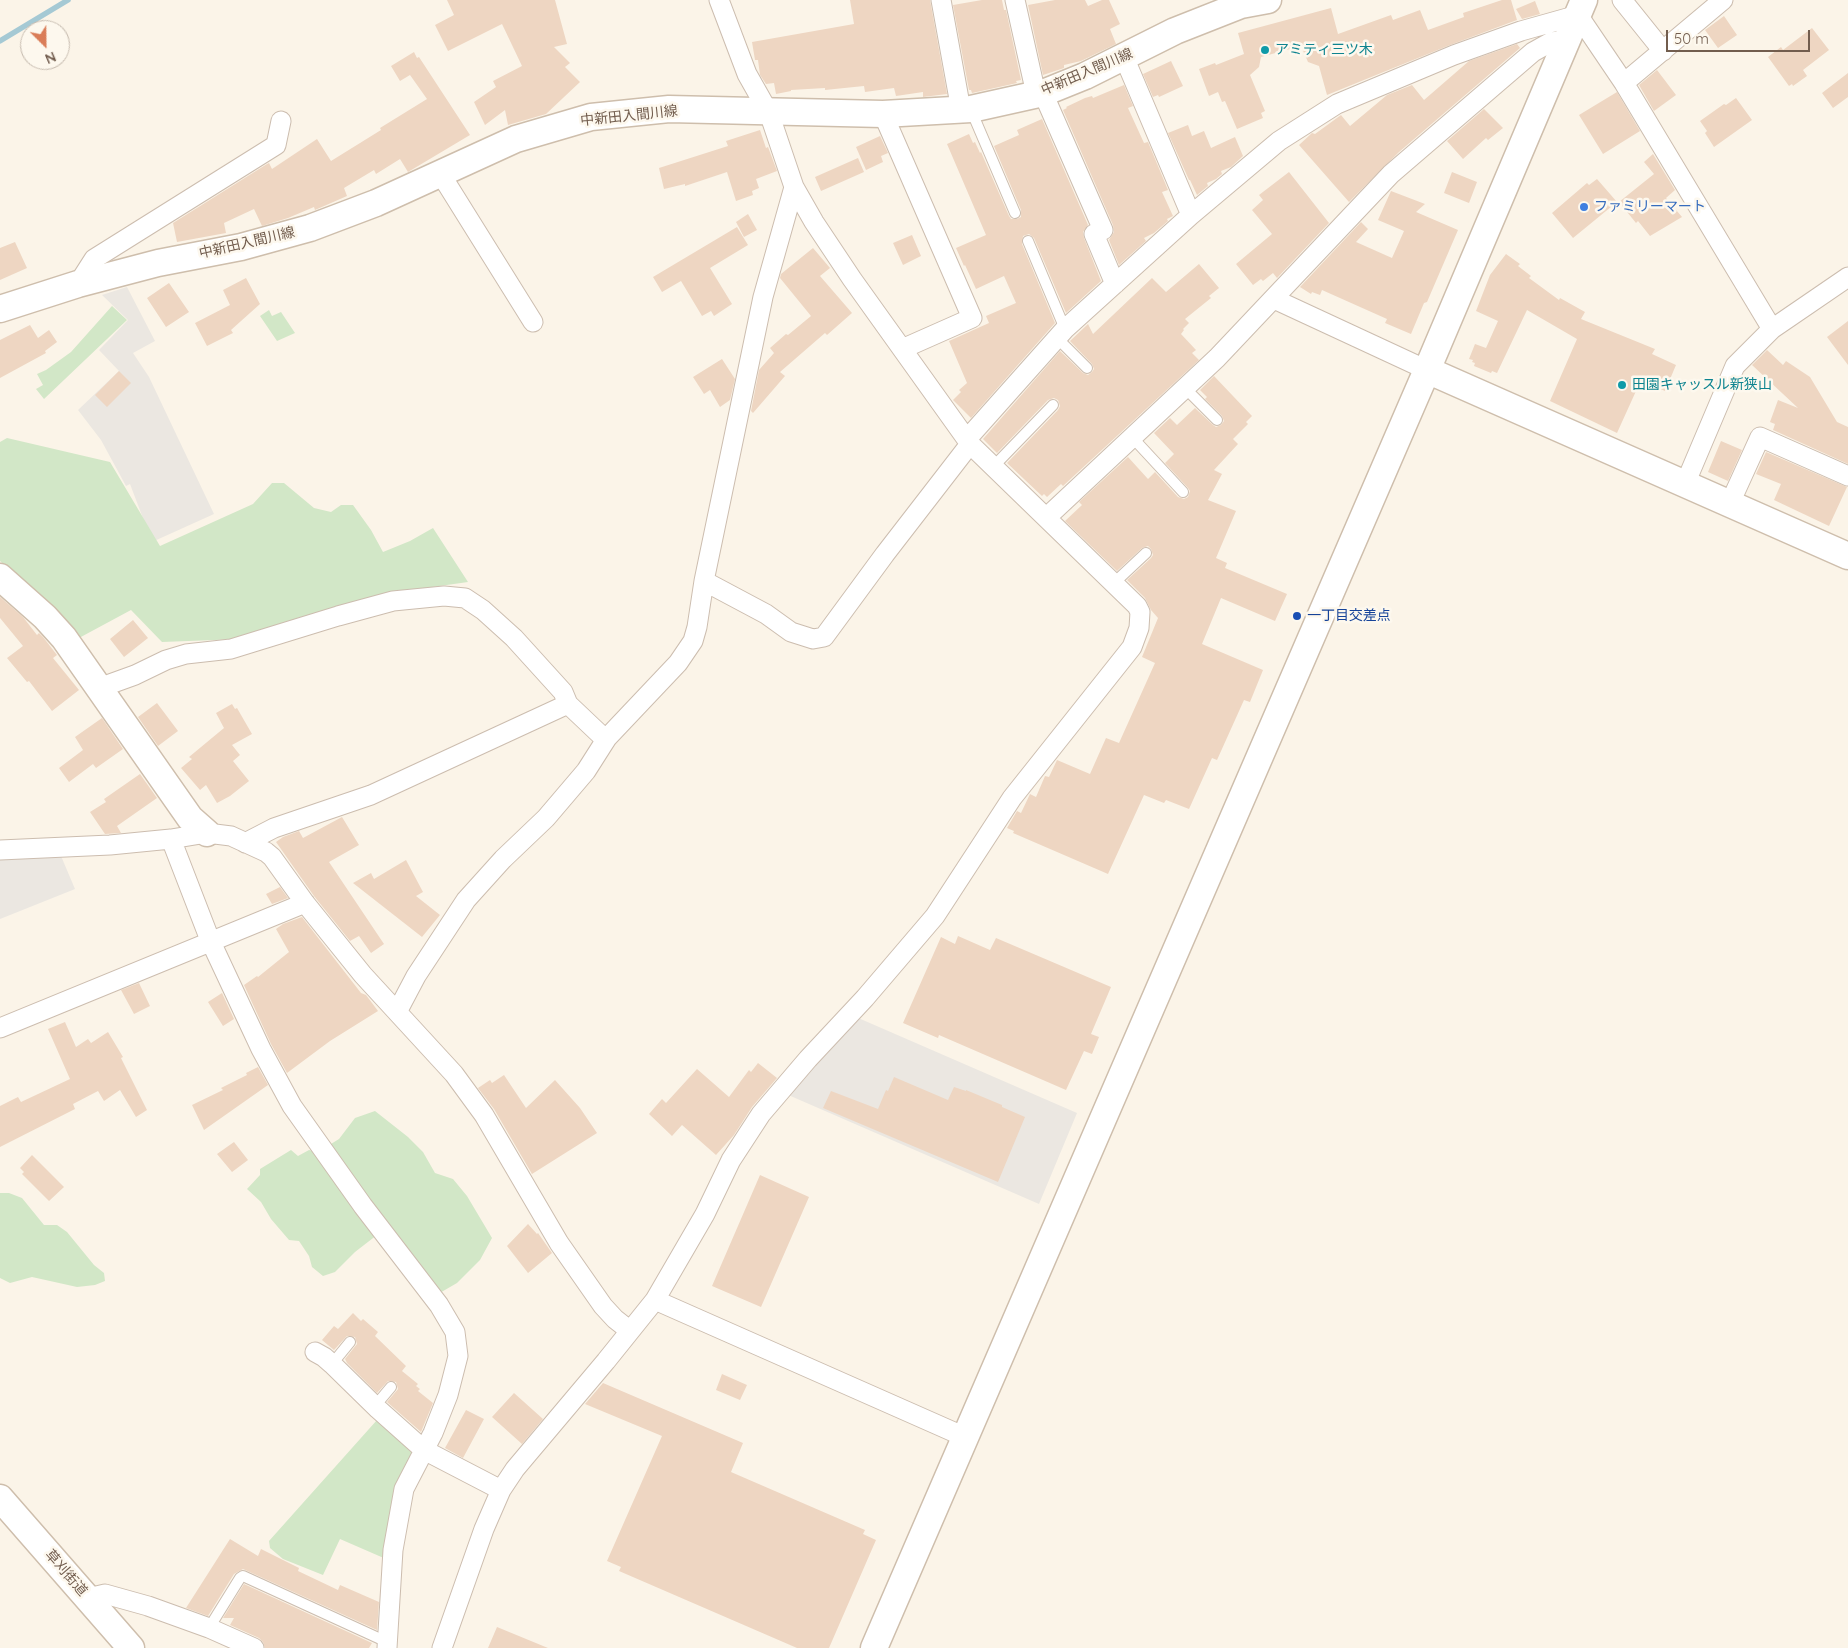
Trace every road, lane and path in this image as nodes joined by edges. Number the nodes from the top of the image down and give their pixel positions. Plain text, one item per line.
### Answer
1 (719, 0) edge
2 (941, 0) edge
3 (1015, 0) edge
4 (1268, 0) edge
5 (1622, 0) edge
6 (1723, 0) edge
7 (1581, 7) edge
8 (1569, 39) junction
9 (1663, 51) junction
10 (1124, 57) junction
11 (1624, 84) junction
12 (1039, 93) junction
13 (966, 110) junction
14 (769, 113) junction
15 (884, 114) junction
16 (281, 121) dead end
17 (440, 173) junction
18 (794, 188) junction
19 (1015, 213) dead end
20 (1190, 216) junction
21 (1028, 241) dead end
22 (78, 284) junction
23 (1115, 284) junction
24 (1845, 285) edge
25 (1274, 299) junction
26 (0, 309) edge
27 (533, 322) dead end
28 (1772, 329) junction
29 (1061, 334) junction
30 (902, 349) junction
31 (1087, 368) dead end
32 (1426, 370) junction
33 (1186, 388) junction
34 (1053, 405) dead end
35 (1217, 420) dead end
36 (1132, 437) junction
37 (968, 441) junction
38 (993, 467) junction
39 (1848, 476) edge
40 (1685, 484) junction
41 (1183, 492) dead end
42 (1730, 503) junction
43 (1047, 517) junction
44 (1146, 553) dead end
45 (1848, 556) edge
46 (0, 577) edge
47 (704, 581) junction
48 (1114, 583) junction
49 (99, 688) junction
50 (568, 704) junction
51 (606, 740) junction
52 (207, 833) junction
53 (171, 839) junction
54 (245, 842) junction
55 (0, 850) edge
56 (304, 903) junction
57 (210, 940) junction
58 (397, 1012) junction
59 (0, 1028) edge
60 (655, 1300) junction
61 (630, 1330) junction
62 (350, 1342) dead end
63 (315, 1352) dead end
64 (332, 1364) junction
65 (391, 1387) dead end
66 (374, 1406) junction
67 (966, 1437) junction
68 (424, 1450) junction
69 (501, 1490) junction
70 (0, 1498) edge
71 (88, 1598) junction
72 (209, 1628) junction
73 (387, 1645) edge
74 (131, 1648) edge
75 (254, 1648) edge
76 (442, 1648) edge
77 (874, 1648) edge

1 - 14 street
2 - 13 street
3 - 12 street
4 - 10 street, 中新田入間川線
5 - 9 street
6 - 9 street
7 - 8 street
7 - 11 street
7 - 20 street
8 - 25 street
8 - 32 street
9 - 11 street
10 - 12 street, 中新田入間川線
10 - 20 street
11 - 28 street
12 - 13 street, 中新田入間川線
12 - 23 street
13 - 15 street, 中新田入間川線
13 - 19 lane
14 - 15 street, 中新田入間川線
14 - 17 street, 中新田入間川線
14 - 18 street
15 - 30 street
16 - 22 street
17 - 22 street, 中新田入間川線
17 - 27 street
18 - 30 street
18 - 47 street
20 - 23 street
21 - 29 lane
22 - 26 street, 中新田入間川線
23 - 29 street
24 - 28 street
25 - 32 street
25 - 33 street
28 - 40 street
29 - 31 lane
29 - 37 street
30 - 37 street
32 - 40 street
32 - 67 street
33 - 35 lane
33 - 36 street
34 - 38 lane
36 - 41 lane
36 - 43 street
37 - 38 street
37 - 47 street
38 - 43 street
39 - 42 street
40 - 42 street
42 - 45 street
43 - 48 street
44 - 48 lane
46 - 49 street
47 - 51 street
48 - 60 street
49 - 50 street
49 - 52 street
50 - 51 street
50 - 54 street
51 - 58 street
52 - 53 street
52 - 54 street
53 - 55 street
53 - 57 street
54 - 56 street
56 - 57 street
56 - 58 street
57 - 59 street
57 - 68 street
58 - 61 street
60 - 61 street
60 - 67 street
61 - 69 street
62 - 64 lane
63 - 64 street
64 - 66 street
65 - 66 lane
66 - 68 street
67 - 77 street
68 - 69 street
68 - 73 street
69 - 76 street
70 - 71 street, 草刈街道
71 - 72 street
71 - 74 street, 草刈街道
72 - 73 lane
72 - 75 street

